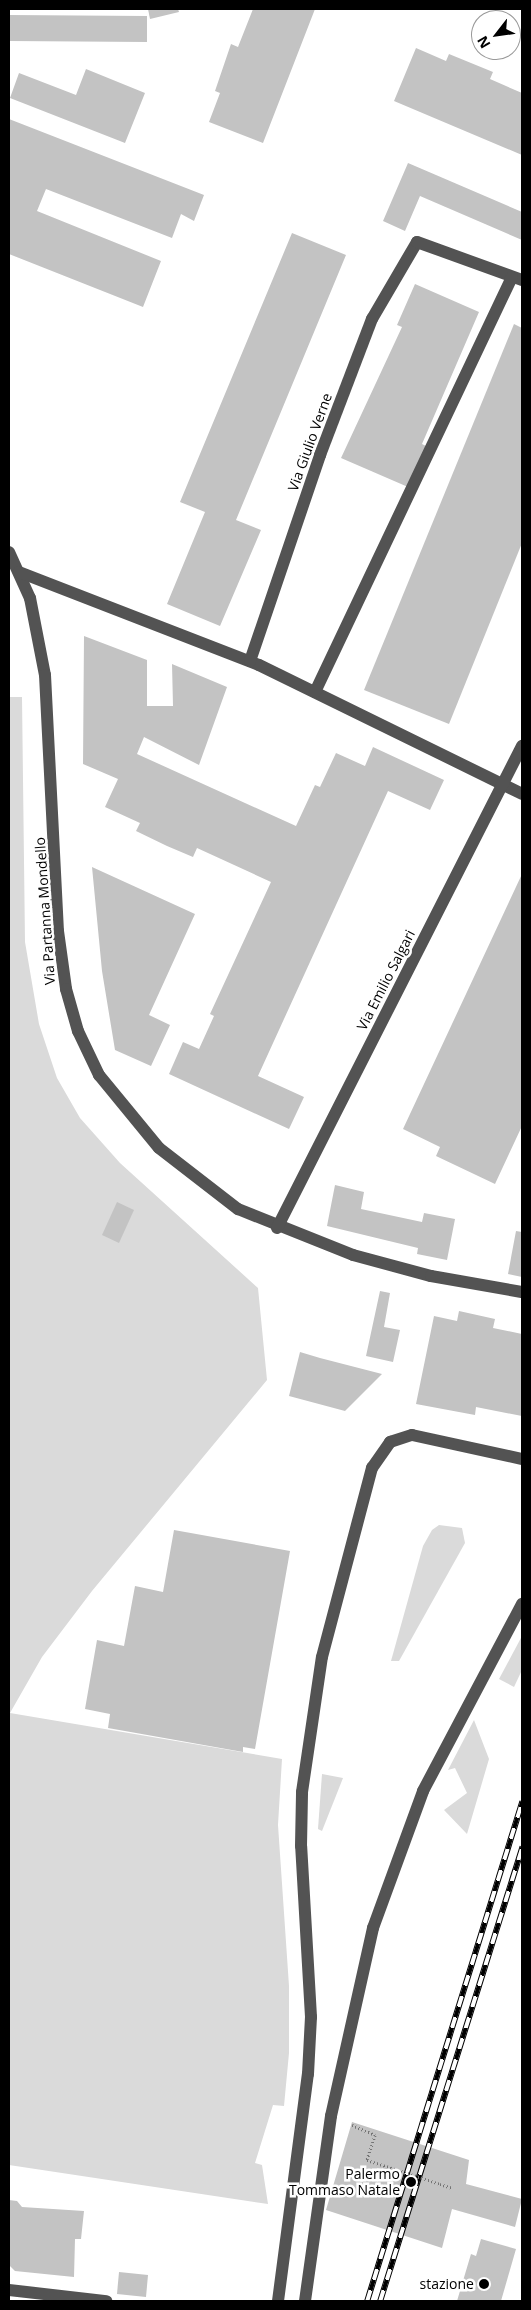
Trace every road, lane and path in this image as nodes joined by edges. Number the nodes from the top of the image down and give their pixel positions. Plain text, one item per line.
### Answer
1 (517, 279) edge
2 (9, 552) edge
3 (19, 572) junction
4 (250, 661) junction
5 (315, 692) junction
6 (522, 746) edge
7 (503, 784) junction
8 (522, 794) edge
9 (277, 1228) junction
10 (522, 1292) edge
11 (522, 1460) edge
12 (522, 1604) edge
13 (358, 2128) dead end
14 (452, 2188) dead end
15 (9, 2290) edge
16 (106, 2301) edge
17 (278, 2301) edge
18 (305, 2301) edge

1 - 4 street, Via Giulio Verne
1 - 5 street
2 - 3 street, Via Partanna Mondello
3 - 4 street
3 - 9 street, Via Partanna Mondello
4 - 5 street
5 - 7 street
6 - 7 street, Via Emilio Salgari
7 - 8 street
7 - 9 street, Via Emilio Salgari
9 - 10 street, Via Partanna Mondello
11 - 17 street
12 - 18 street
13 - 14 path, bridge
15 - 16 street

